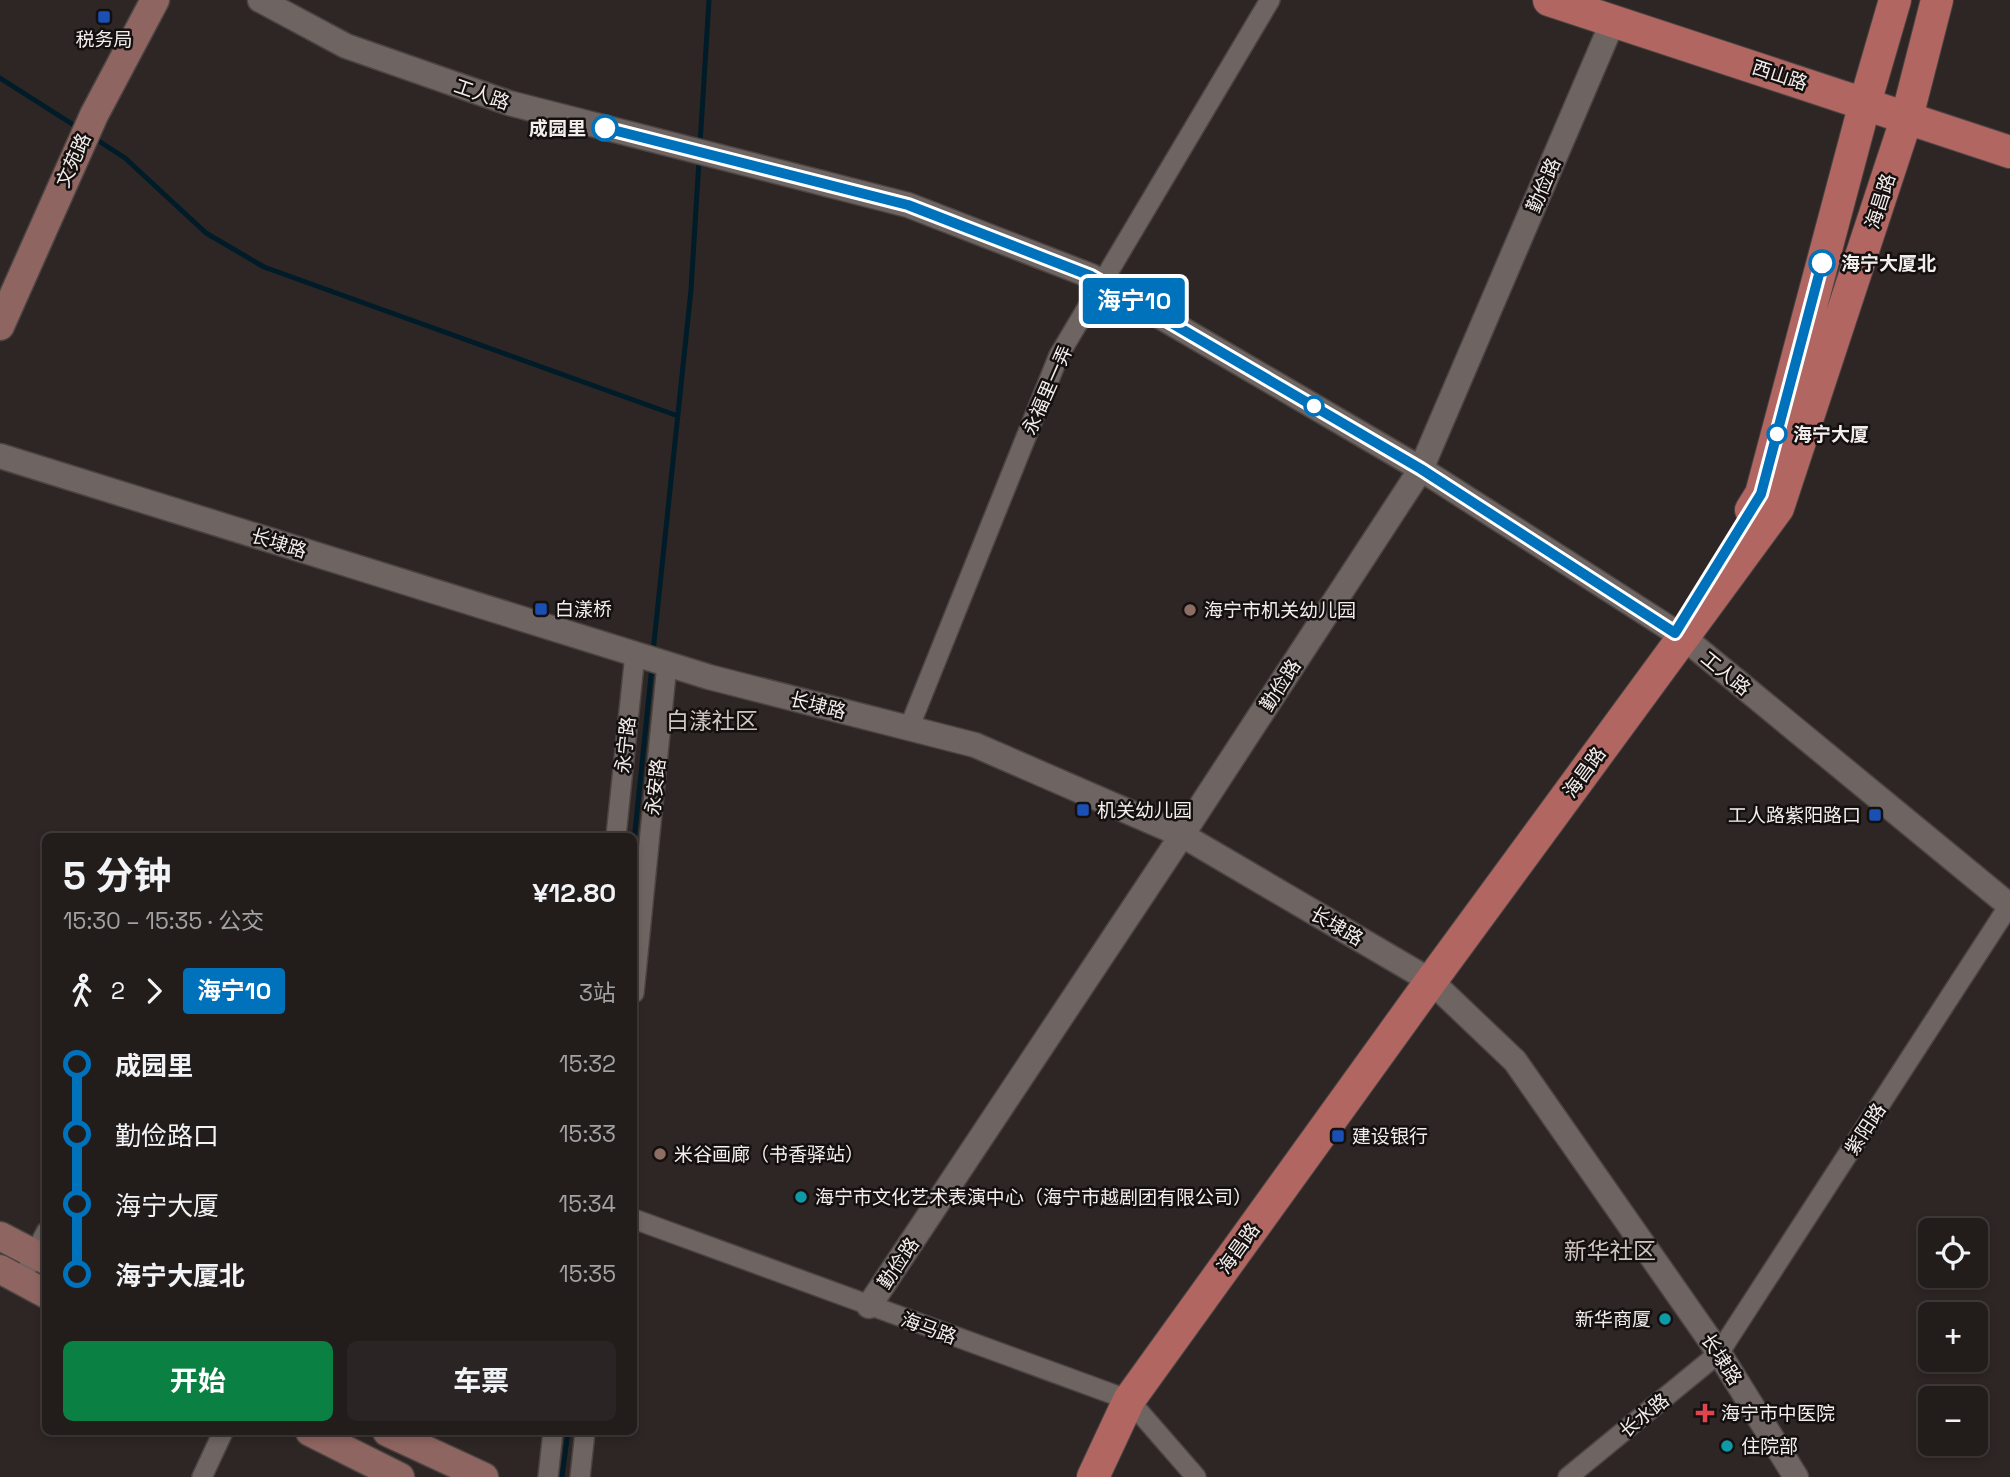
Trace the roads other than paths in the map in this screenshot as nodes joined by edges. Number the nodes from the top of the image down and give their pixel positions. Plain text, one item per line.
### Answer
1 (137, 0) edge
2 (155, 0) edge
3 (260, 0) edge
4 (1270, 0) edge
5 (1549, 0) edge
6 (1895, 0) edge
7 (1937, 0) edge
8 (1613, 21) junction
9 (1865, 103) junction
10 (88, 112) junction
11 (1907, 117) junction
12 (2010, 152) edge
13 (68, 154) junction
14 (0, 280) edge
15 (1102, 283) junction
16 (0, 326) edge
17 (0, 456) edge
18 (1421, 469) junction
19 (1679, 635) junction
20 (637, 655) junction
21 (665, 663) junction
22 (909, 728) junction
23 (616, 833) edge
24 (1182, 835) junction
25 (2010, 905) edge
26 (637, 961) edge
27 (1426, 978) junction
28 (637, 1220) edge
29 (0, 1236) edge
30 (42, 1248) edge
31 (22, 1281) edge
32 (869, 1306) junction
33 (1719, 1353) junction
34 (1124, 1398) junction
35 (222, 1435) edge
36 (316, 1435) edge
37 (393, 1435) edge
38 (553, 1435) edge
39 (585, 1435) edge
40 (202, 1477) edge
41 (400, 1477) edge
42 (484, 1477) edge
43 (548, 1477) edge
44 (580, 1477) edge
45 (1081, 1477) edge
46 (1093, 1477) edge
47 (1196, 1477) edge
48 (1569, 1477) edge
49 (1796, 1477) edge

1 - 10 main road, 文苑路
2 - 10 main road, 文苑路
3 - 15 street, 工人路
4 - 15 street, 永福里一弄
5 - 8 main road, 西山路
6 - 9 main road, 海昌路
7 - 11 main road, 海昌路
8 - 9 main road, 西山路
8 - 18 street, 勤俭路
9 - 11 main road, 西山路
9 - 19 main road, 海昌路
10 - 13 main road, 文苑路
11 - 12 main road, 西山路
11 - 19 main road, 海昌路
13 - 14 main road, 文苑路
13 - 16 main road, 文苑路
15 - 18 street, 工人路
15 - 22 street, 永福里一弄
17 - 20 street, 长埭路
18 - 19 street, 工人路
18 - 24 street, 勤俭路
19 - 25 street, 工人路
19 - 27 main road, 海昌路
20 - 21 street
20 - 23 street, 永宁路
21 - 22 street, 长埭路
21 - 26 street, 永安路
22 - 24 street, 长埭路
24 - 27 street, 长埭路
24 - 32 street, 勤俭路
25 - 33 street, 紫阳路
27 - 33 street, 长埭路
27 - 34 main road, 海昌路
28 - 32 street, 海马路
29 - 30 main road
30 - 31 street
32 - 34 street, 海马路
33 - 48 street, 长水路
33 - 49 street, 长埭路
34 - 45 main road, 海昌路
34 - 46 main road, 海昌路
34 - 47 street, 海马路
35 - 40 street
36 - 41 main road
37 - 42 main road
38 - 43 street
39 - 44 street

